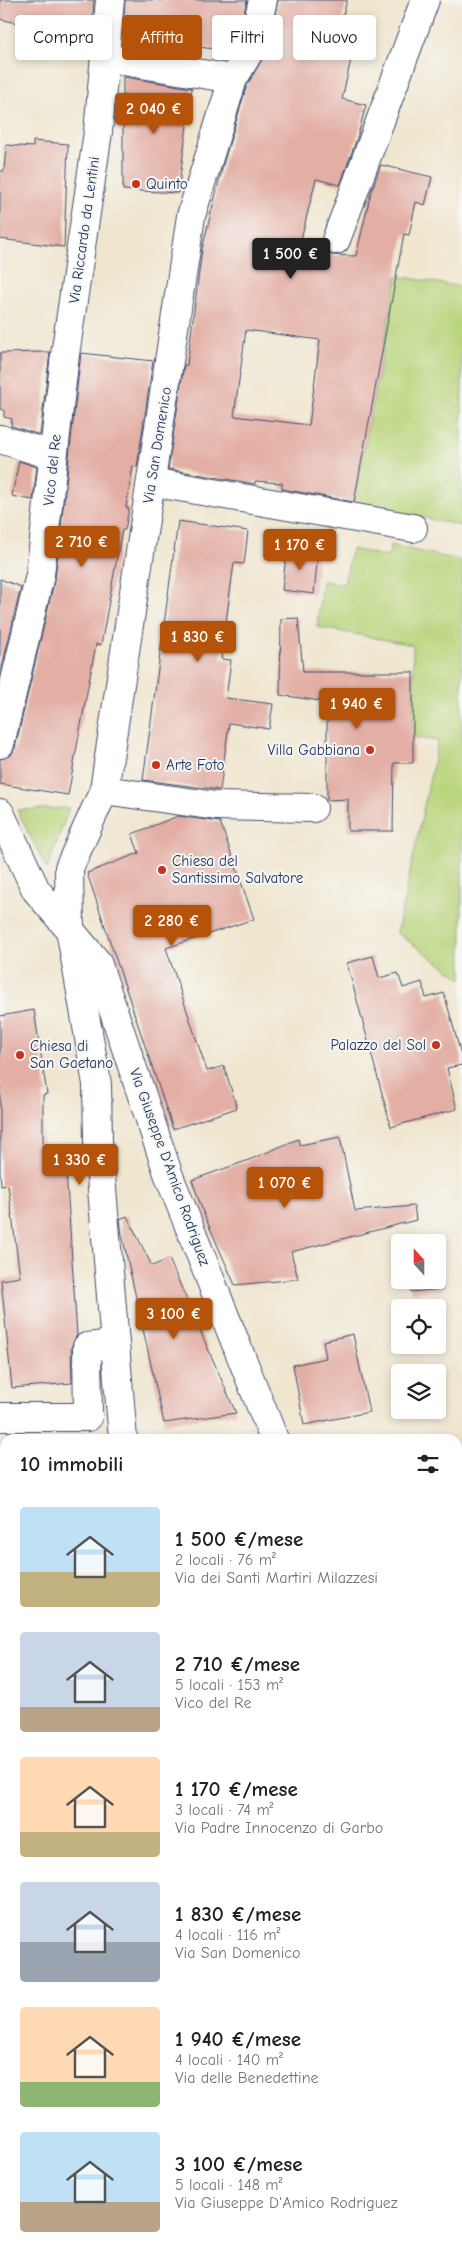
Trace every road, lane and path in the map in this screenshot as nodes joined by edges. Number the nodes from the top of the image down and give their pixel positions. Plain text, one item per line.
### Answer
1 (110, 0) edge
2 (263, 0) edge
3 (425, 0) edge
4 (109, 15) edge
5 (112, 59) edge
6 (105, 60) edge
7 (232, 79) junction
8 (336, 240) dead end
9 (72, 312) joint
10 (1, 443) edge
11 (52, 455) junction
12 (151, 482) junction
13 (413, 528) dead end
14 (0, 744) edge
15 (104, 790) junction
16 (313, 808) dead end
17 (0, 813) edge
18 (70, 928) junction
19 (114, 1344) junction
20 (0, 1418) edge
21 (123, 1434) edge
22 (272, 1434) edge

1 - 4 street, Via Riccardo da Lentini
2 - 7 street, Via San Domenico
3 - 8 street
5 - 7 street
6 - 9 street, Via Riccardo da Lentini
7 - 12 street, Via San Domenico
9 - 11 street, Vico del Re
10 - 11 street
11 - 14 street, Vico del Re
12 - 13 street
12 - 15 street, Via San Domenico
15 - 16 street
15 - 18 street, Via San Domenico
17 - 18 street, Via Giuseppe D'Amico Rodriguez
18 - 19 street, Via San Domenico
18 - 22 street, Via Giuseppe D'Amico Rodriguez
19 - 20 street
19 - 21 street, Via San Domenico

